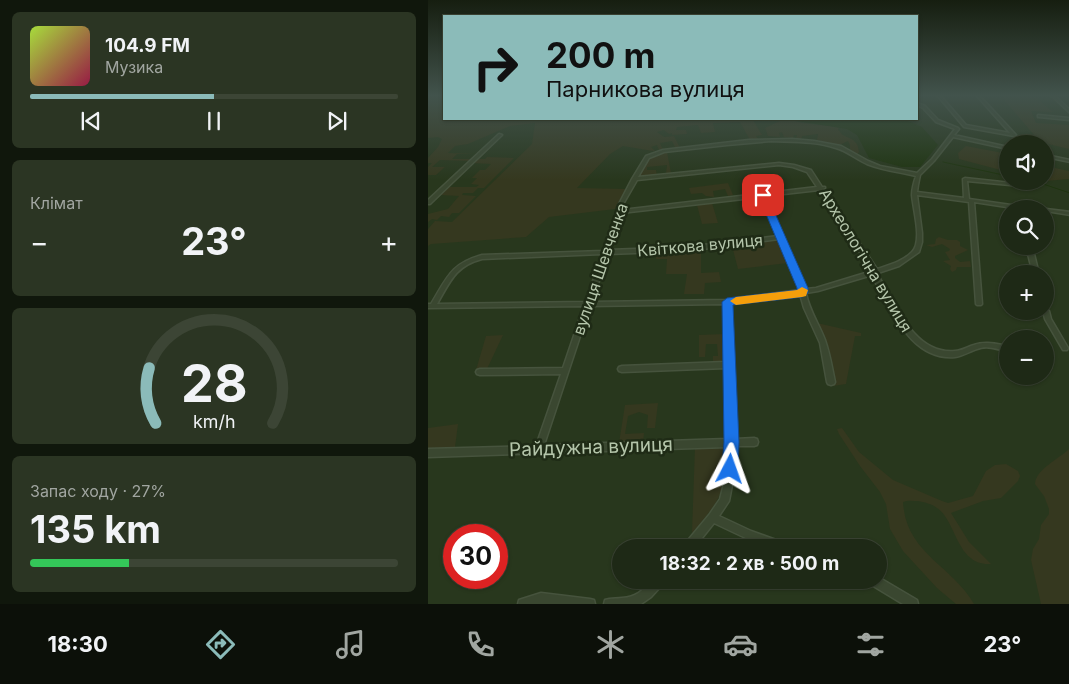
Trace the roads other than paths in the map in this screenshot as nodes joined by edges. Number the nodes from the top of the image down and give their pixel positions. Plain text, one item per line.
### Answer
1 (942, 123) edge
2 (963, 123) edge
3 (1003, 123) edge
4 (965, 126) junction
5 (957, 129) junction
6 (500, 135) dead end
7 (953, 136) junction
8 (999, 146) edge
9 (1054, 158) edge
10 (1070, 162) edge
11 (918, 175) junction
12 (634, 179) junction
13 (999, 183) edge
14 (823, 188) junction
15 (914, 194) junction
16 (763, 195) junction
17 (969, 200) junction
18 (428, 203) edge
19 (999, 205) edge
20 (1054, 211) edge
21 (619, 212) junction
22 (1070, 214) edge
23 (781, 237) junction
24 (606, 252) junction
25 (875, 273) junction
26 (802, 293) junction
27 (727, 302) junction
28 (979, 304) dead end
29 (589, 305) junction
30 (430, 306) edge
31 (1049, 320) edge
32 (999, 347) edge
33 (1065, 348) dead end
34 (729, 365) junction
35 (622, 369) dead end
36 (566, 371) junction
37 (480, 372) dead end
38 (831, 382) dead end
39 (732, 442) junction
40 (754, 442) dead end
41 (539, 449) junction
42 (428, 453) edge
43 (712, 518) junction
44 (694, 539) edge
45 (761, 539) edge
46 (887, 588) edge
47 (652, 589) edge
48 (523, 604) edge
49 (590, 604) edge
50 (609, 604) edge
51 (913, 604) edge

1 - 5 street
2 - 4 street
3 - 4 street
4 - 5 street
5 - 7 street
6 - 18 street
7 - 8 street
7 - 11 street
9 - 10 street
11 - 12 street, вулиця Шевченка
11 - 15 street
12 - 14 street, Археологічна вулиця
12 - 21 street, вулиця Шевченка
13 - 17 street
14 - 16 street
14 - 25 street, Археологічна вулиця
15 - 17 street
15 - 25 street
16 - 21 street
16 - 23 street
17 - 19 street
17 - 28 street
20 - 22 street
21 - 24 street, вулиця Шевченка
23 - 24 street, Квіткова вулиця
23 - 26 street
24 - 29 street, вулиця Шевченка
24 - 30 street, Квіткова вулиця
25 - 26 street
25 - 32 street, Археологічна вулиця
26 - 27 street
26 - 38 street
27 - 29 street
27 - 34 street
29 - 30 street
29 - 36 street, вулиця Шевченка
31 - 33 street
34 - 35 street
34 - 39 street
36 - 37 street
36 - 41 street, вулиця Шевченка
39 - 40 street, Райдужна вулиця
39 - 41 street, Райдужна вулиця
39 - 43 street
41 - 42 street, Райдужна вулиця
43 - 44 street
43 - 45 street
46 - 51 street
47 - 50 street
48 - 49 street

